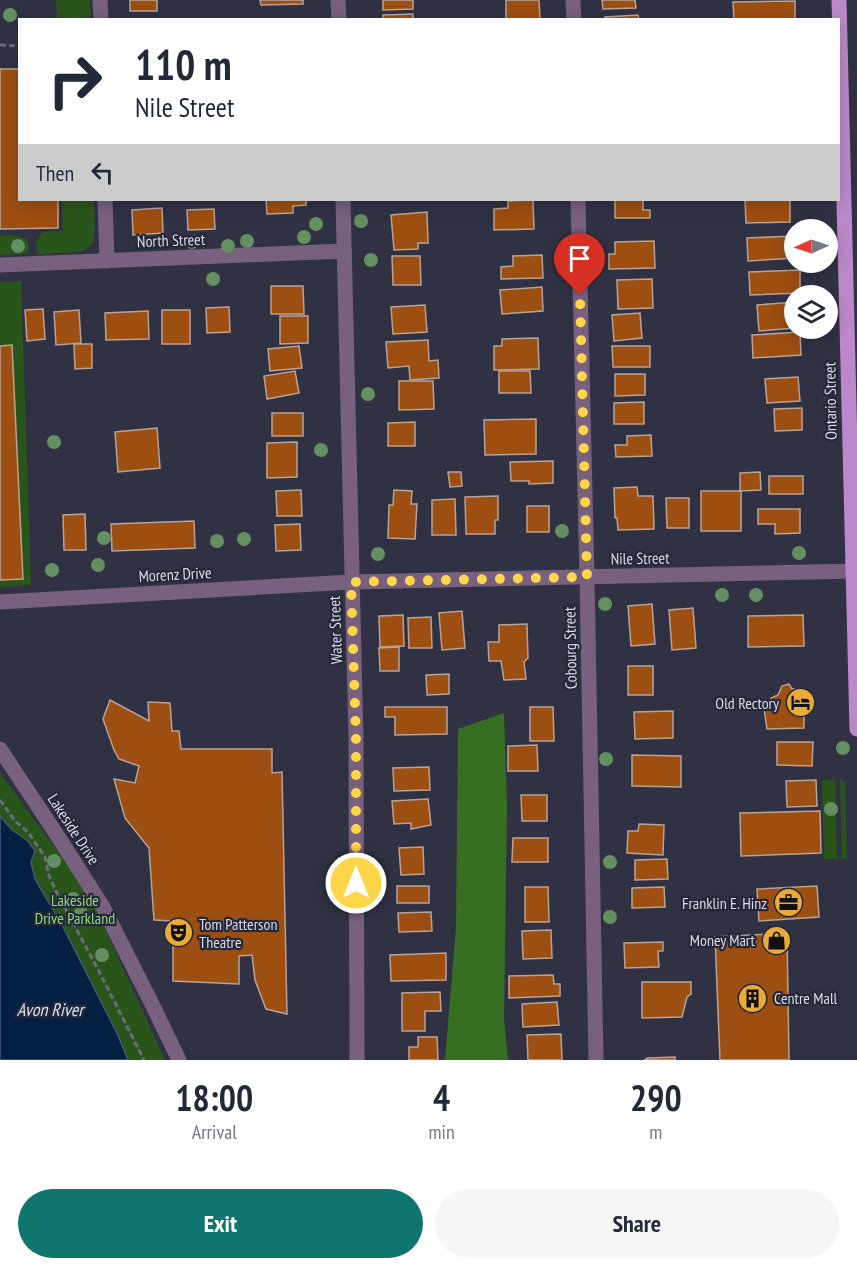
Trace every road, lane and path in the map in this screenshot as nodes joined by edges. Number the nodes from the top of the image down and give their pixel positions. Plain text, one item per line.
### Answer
1 (100, 0) edge
2 (338, 0) edge
3 (573, 0) edge
4 (839, 0) edge
5 (101, 18) edge
6 (339, 18) edge
7 (574, 18) edge
8 (840, 18) edge
9 (840, 36) edge
10 (0, 45) edge
11 (18, 46) edge
12 (105, 201) edge
13 (343, 201) edge
14 (578, 201) edge
15 (344, 251) junction
16 (107, 261) junction
17 (0, 265) edge
18 (855, 571) edge
19 (587, 577) junction
20 (351, 582) junction
21 (0, 602) edge
22 (857, 729) edge
23 (0, 749) edge
24 (0, 800) edge
25 (144, 1060) edge
26 (179, 1060) edge
27 (357, 1060) edge
28 (596, 1060) edge

1 - 5 street
2 - 6 street
3 - 7 street
4 - 8 main road, Ontario Street
9 - 18 main road, Ontario Street
10 - 11 path
12 - 16 street
13 - 15 street, Water Street
14 - 19 street, Cobourg Street
15 - 16 street, North Street
15 - 20 street, Water Street
16 - 17 street, North Street
18 - 19 street, Nile Street
18 - 22 main road, Ontario Street
19 - 20 street, Nile Street
19 - 28 street, Cobourg Street
20 - 21 street, Morenz Drive
20 - 27 street, Water Street
23 - 26 street, Lakeside Drive
24 - 25 path

